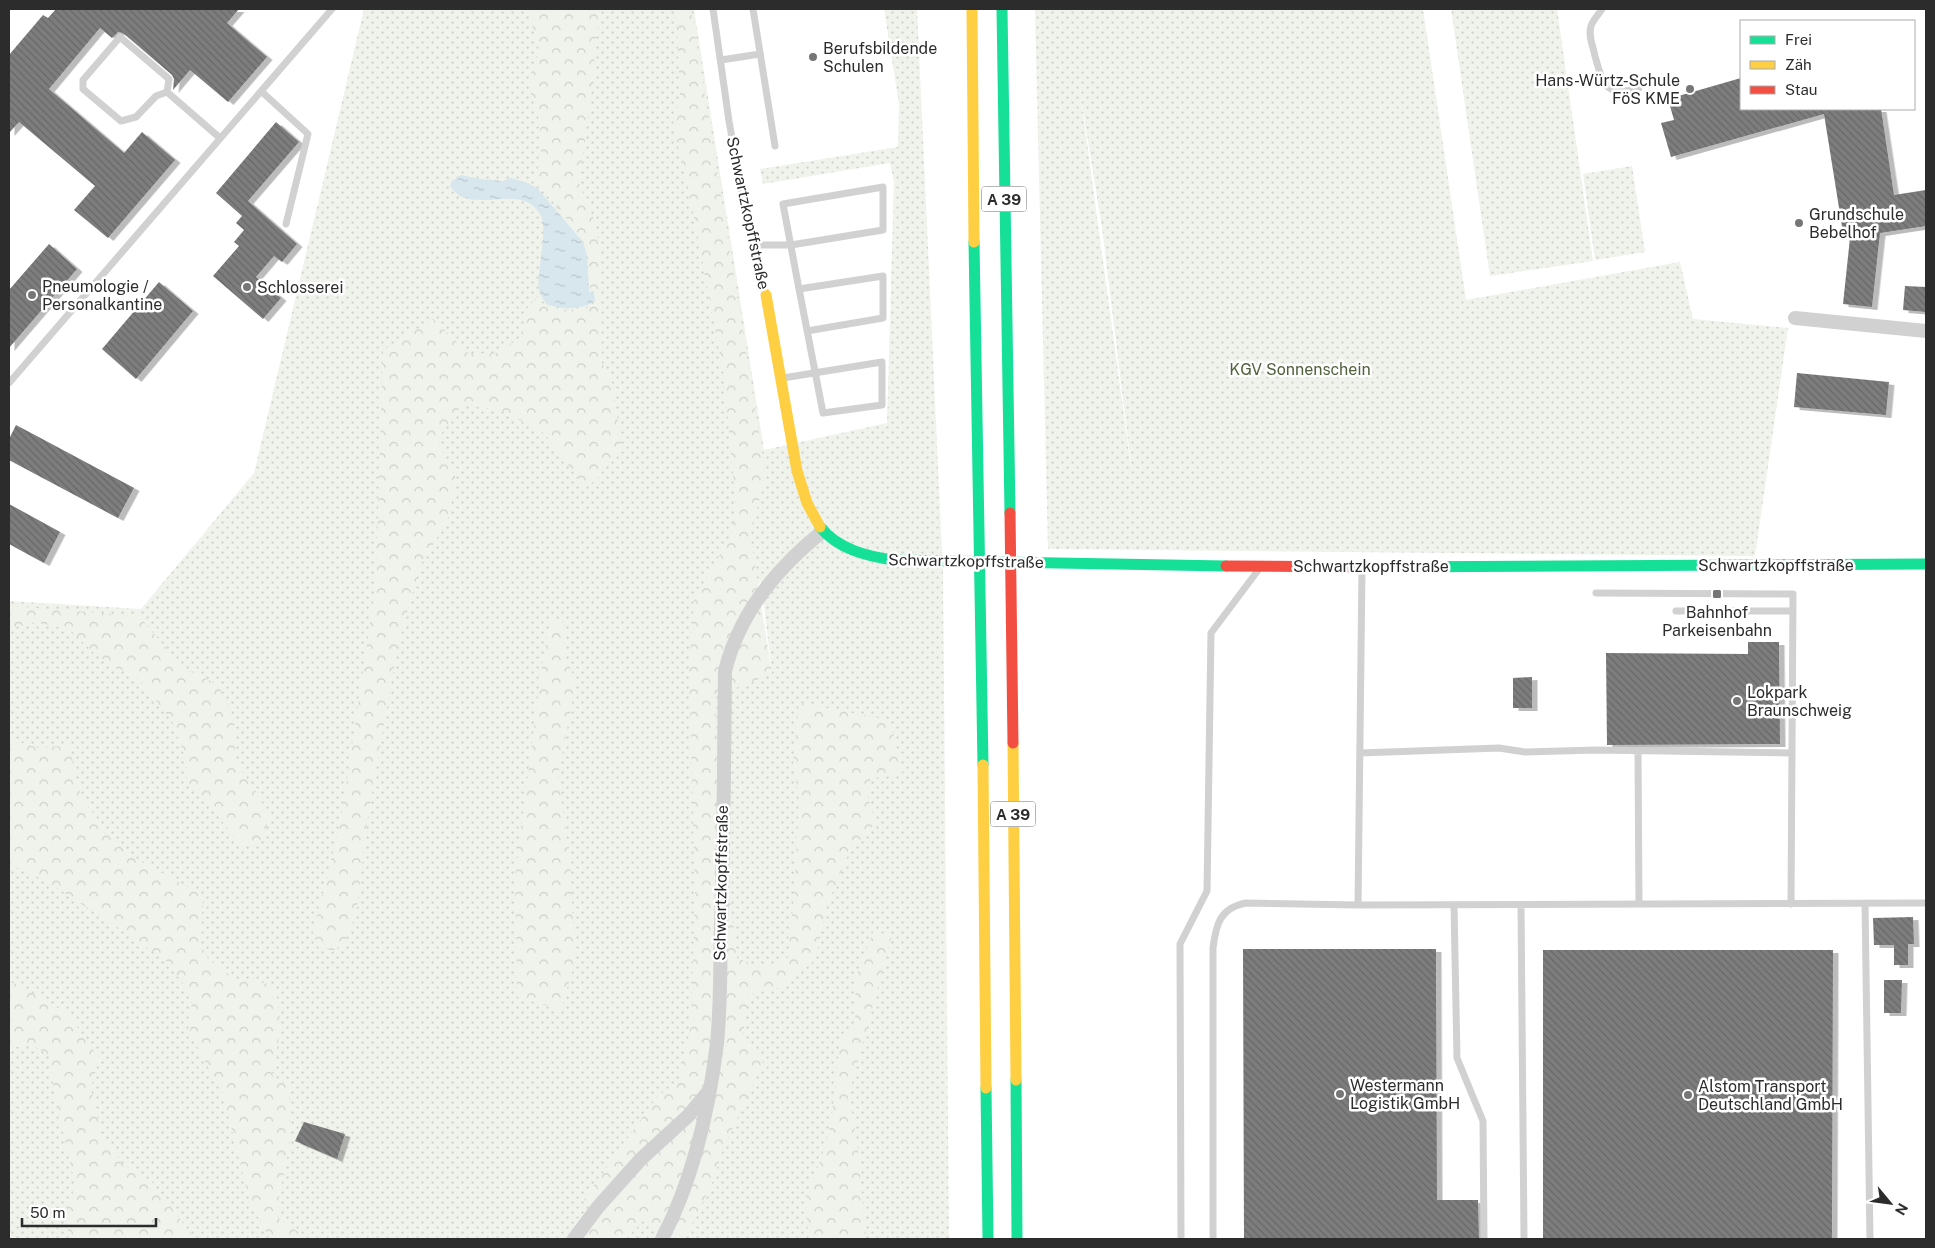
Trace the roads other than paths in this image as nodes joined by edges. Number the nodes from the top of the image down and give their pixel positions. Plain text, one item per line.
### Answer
1 (332, 9) edge
2 (714, 9) edge
3 (753, 9) edge
4 (964, 9) edge
5 (972, 9) edge
6 (1002, 9) edge
7 (1602, 9) edge
8 (973, 52) junction
9 (760, 54) junction
10 (721, 60) junction
11 (1639, 88) dead end
12 (261, 91) junction
13 (167, 92) junction
14 (220, 138) junction
15 (775, 146) dead end
16 (286, 224) dead end
17 (754, 245) junction
18 (791, 245) junction
19 (799, 290) junction
20 (766, 294) joint
21 (1796, 318) dead end
22 (807, 331) junction
23 (1926, 331) edge
24 (815, 373) junction
25 (781, 378) junction
26 (9, 383) edge
27 (823, 531) junction
28 (1926, 564) edge
29 (1262, 565) junction
30 (1362, 566) junction
31 (1596, 593) dead end
32 (1676, 611) dead end
33 (1794, 611) junction
34 (1638, 751) junction
35 (1360, 753) junction
36 (1792, 753) junction
37 (1926, 903) edge
38 (1640, 904) junction
39 (1791, 904) junction
40 (1865, 904) junction
41 (1358, 905) junction
42 (1454, 905) junction
43 (1520, 905) junction
44 (710, 1090) junction
45 (574, 1239) edge
46 (662, 1239) edge
47 (988, 1239) edge
48 (1017, 1239) edge
49 (1181, 1239) edge
50 (1212, 1239) edge
51 (1484, 1239) edge
52 (1524, 1239) edge
53 (1870, 1239) edge

1 - 12 lane
2 - 10 lane, Schwartzkopffstraße
3 - 9 lane
4 - 8 main road
5 - 8 main road, A 39
6 - 48 main road, A 39
7 - 11 lane
8 - 47 main road, A 39
9 - 10 lane
9 - 15 lane
10 - 17 lane, Schwartzkopffstraße
12 - 14 lane
12 - 16 lane
13 - 13 lane
13 - 14 lane
14 - 26 lane
17 - 18 lane
17 - 20 lane, Schwartzkopffstraße
18 - 18 lane
18 - 19 lane
19 - 22 lane
19 - 22 lane
20 - 25 main road, Schwartzkopffstraße
21 - 23 street
22 - 24 lane
24 - 24 lane
24 - 25 lane
25 - 27 main road, Schwartzkopffstraße
27 - 29 main road, Schwartzkopffstraße
27 - 44 street, Schwartzkopffstraße
28 - 30 main road, Schwartzkopffstraße
29 - 30 main road, Schwartzkopffstraße
29 - 49 lane
30 - 35 lane
31 - 33 lane
32 - 33 lane
33 - 36 lane
34 - 35 lane
34 - 36 lane
34 - 38 lane
35 - 41 lane
36 - 39 lane
37 - 40 lane
38 - 39 lane
38 - 43 lane
39 - 40 lane
40 - 53 lane
41 - 42 lane
41 - 50 lane
42 - 43 lane
42 - 51 lane
43 - 52 lane
44 - 45 street
44 - 46 street, Schwartzkopffstraße

